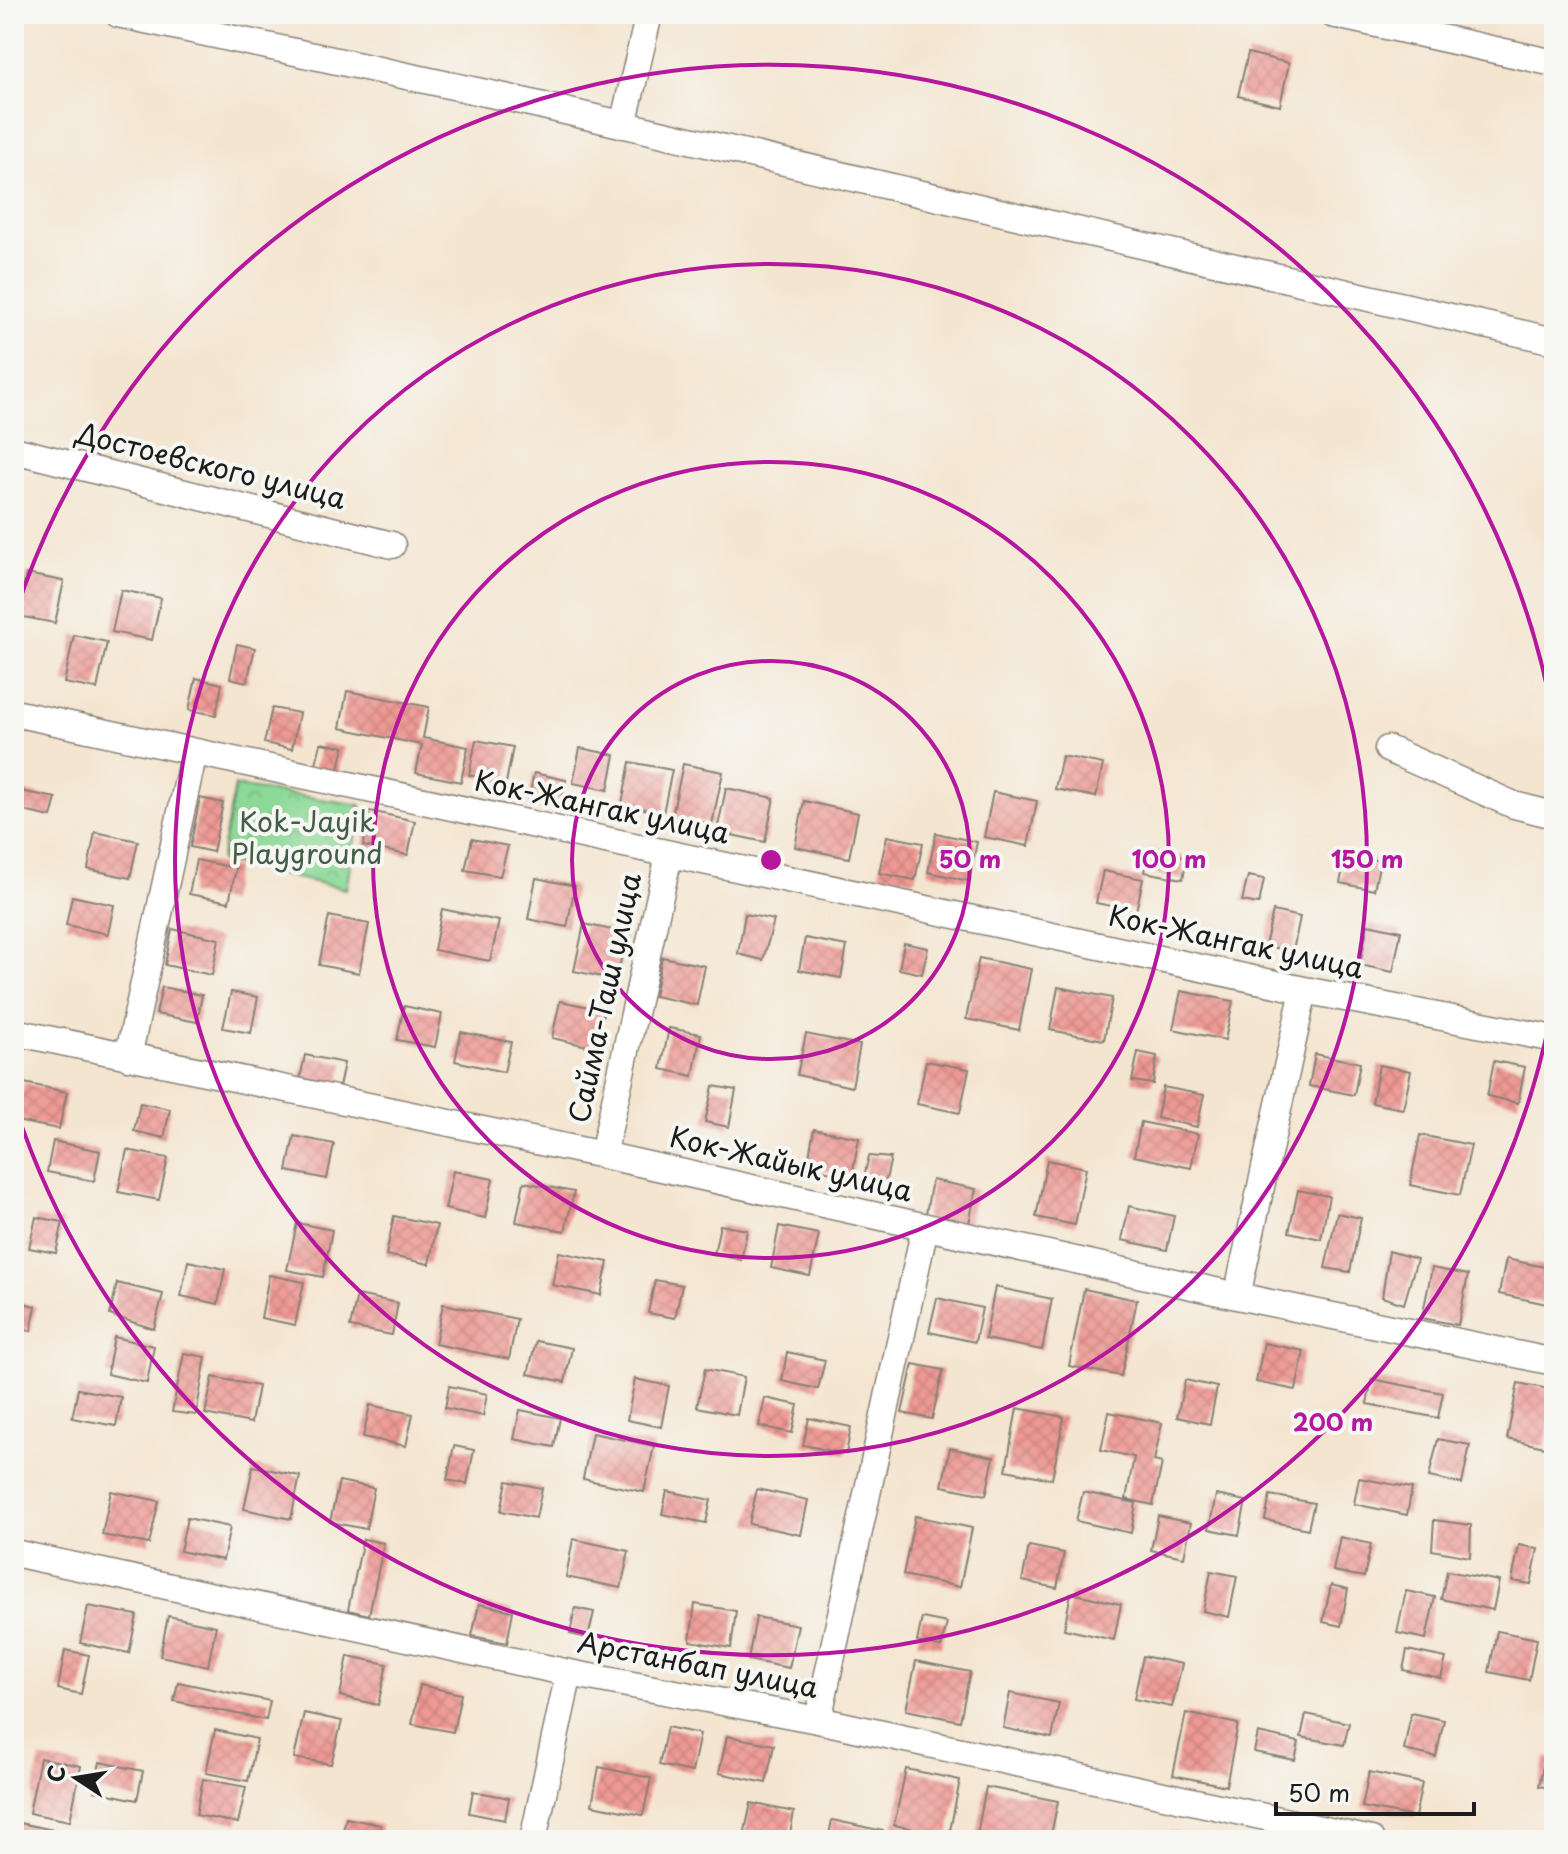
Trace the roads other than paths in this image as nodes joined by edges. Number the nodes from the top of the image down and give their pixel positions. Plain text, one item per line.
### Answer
1 (118, 14) edge
2 (649, 14) edge
3 (1332, 14) edge
4 (1554, 63) edge
5 (623, 125) junction
6 (1554, 341) edge
7 (14, 450) edge
8 (392, 545) dead end
9 (14, 713) edge
10 (1388, 749) dead end
11 (194, 752) junction
12 (1554, 815) edge
13 (669, 855) junction
14 (1304, 990) junction
15 (14, 1032) edge
16 (1554, 1039) edge
17 (128, 1057) junction
18 (603, 1155) junction
19 (925, 1227) junction
20 (1237, 1296) junction
21 (1554, 1362) edge
22 (14, 1553) edge
23 (569, 1673) junction
24 (818, 1720) junction
25 (533, 1840) edge
26 (1371, 1840) edge

1 - 5 street
2 - 5 street
3 - 4 street
5 - 6 street
7 - 8 street, Достоевского улица
9 - 11 street, Кок-Жангак улица
10 - 12 street
11 - 13 street, Кок-Жангак улица
11 - 17 street
13 - 14 street, Кок-Жангак улица
13 - 18 street, Сайма-Таш улица
14 - 16 street, Кок-Жангак улица
14 - 20 street
15 - 17 street, Кок-Жайык улица
17 - 18 street, Кок-Жайык улица
18 - 19 street, Кок-Жайык улица
19 - 20 street, Кок-Жайык улица
19 - 24 street
20 - 21 street, Кок-Жайык улица
22 - 23 street, Арстанбап улица
23 - 24 street, Арстанбап улица
23 - 25 street
24 - 26 street, Арстанбап улица

